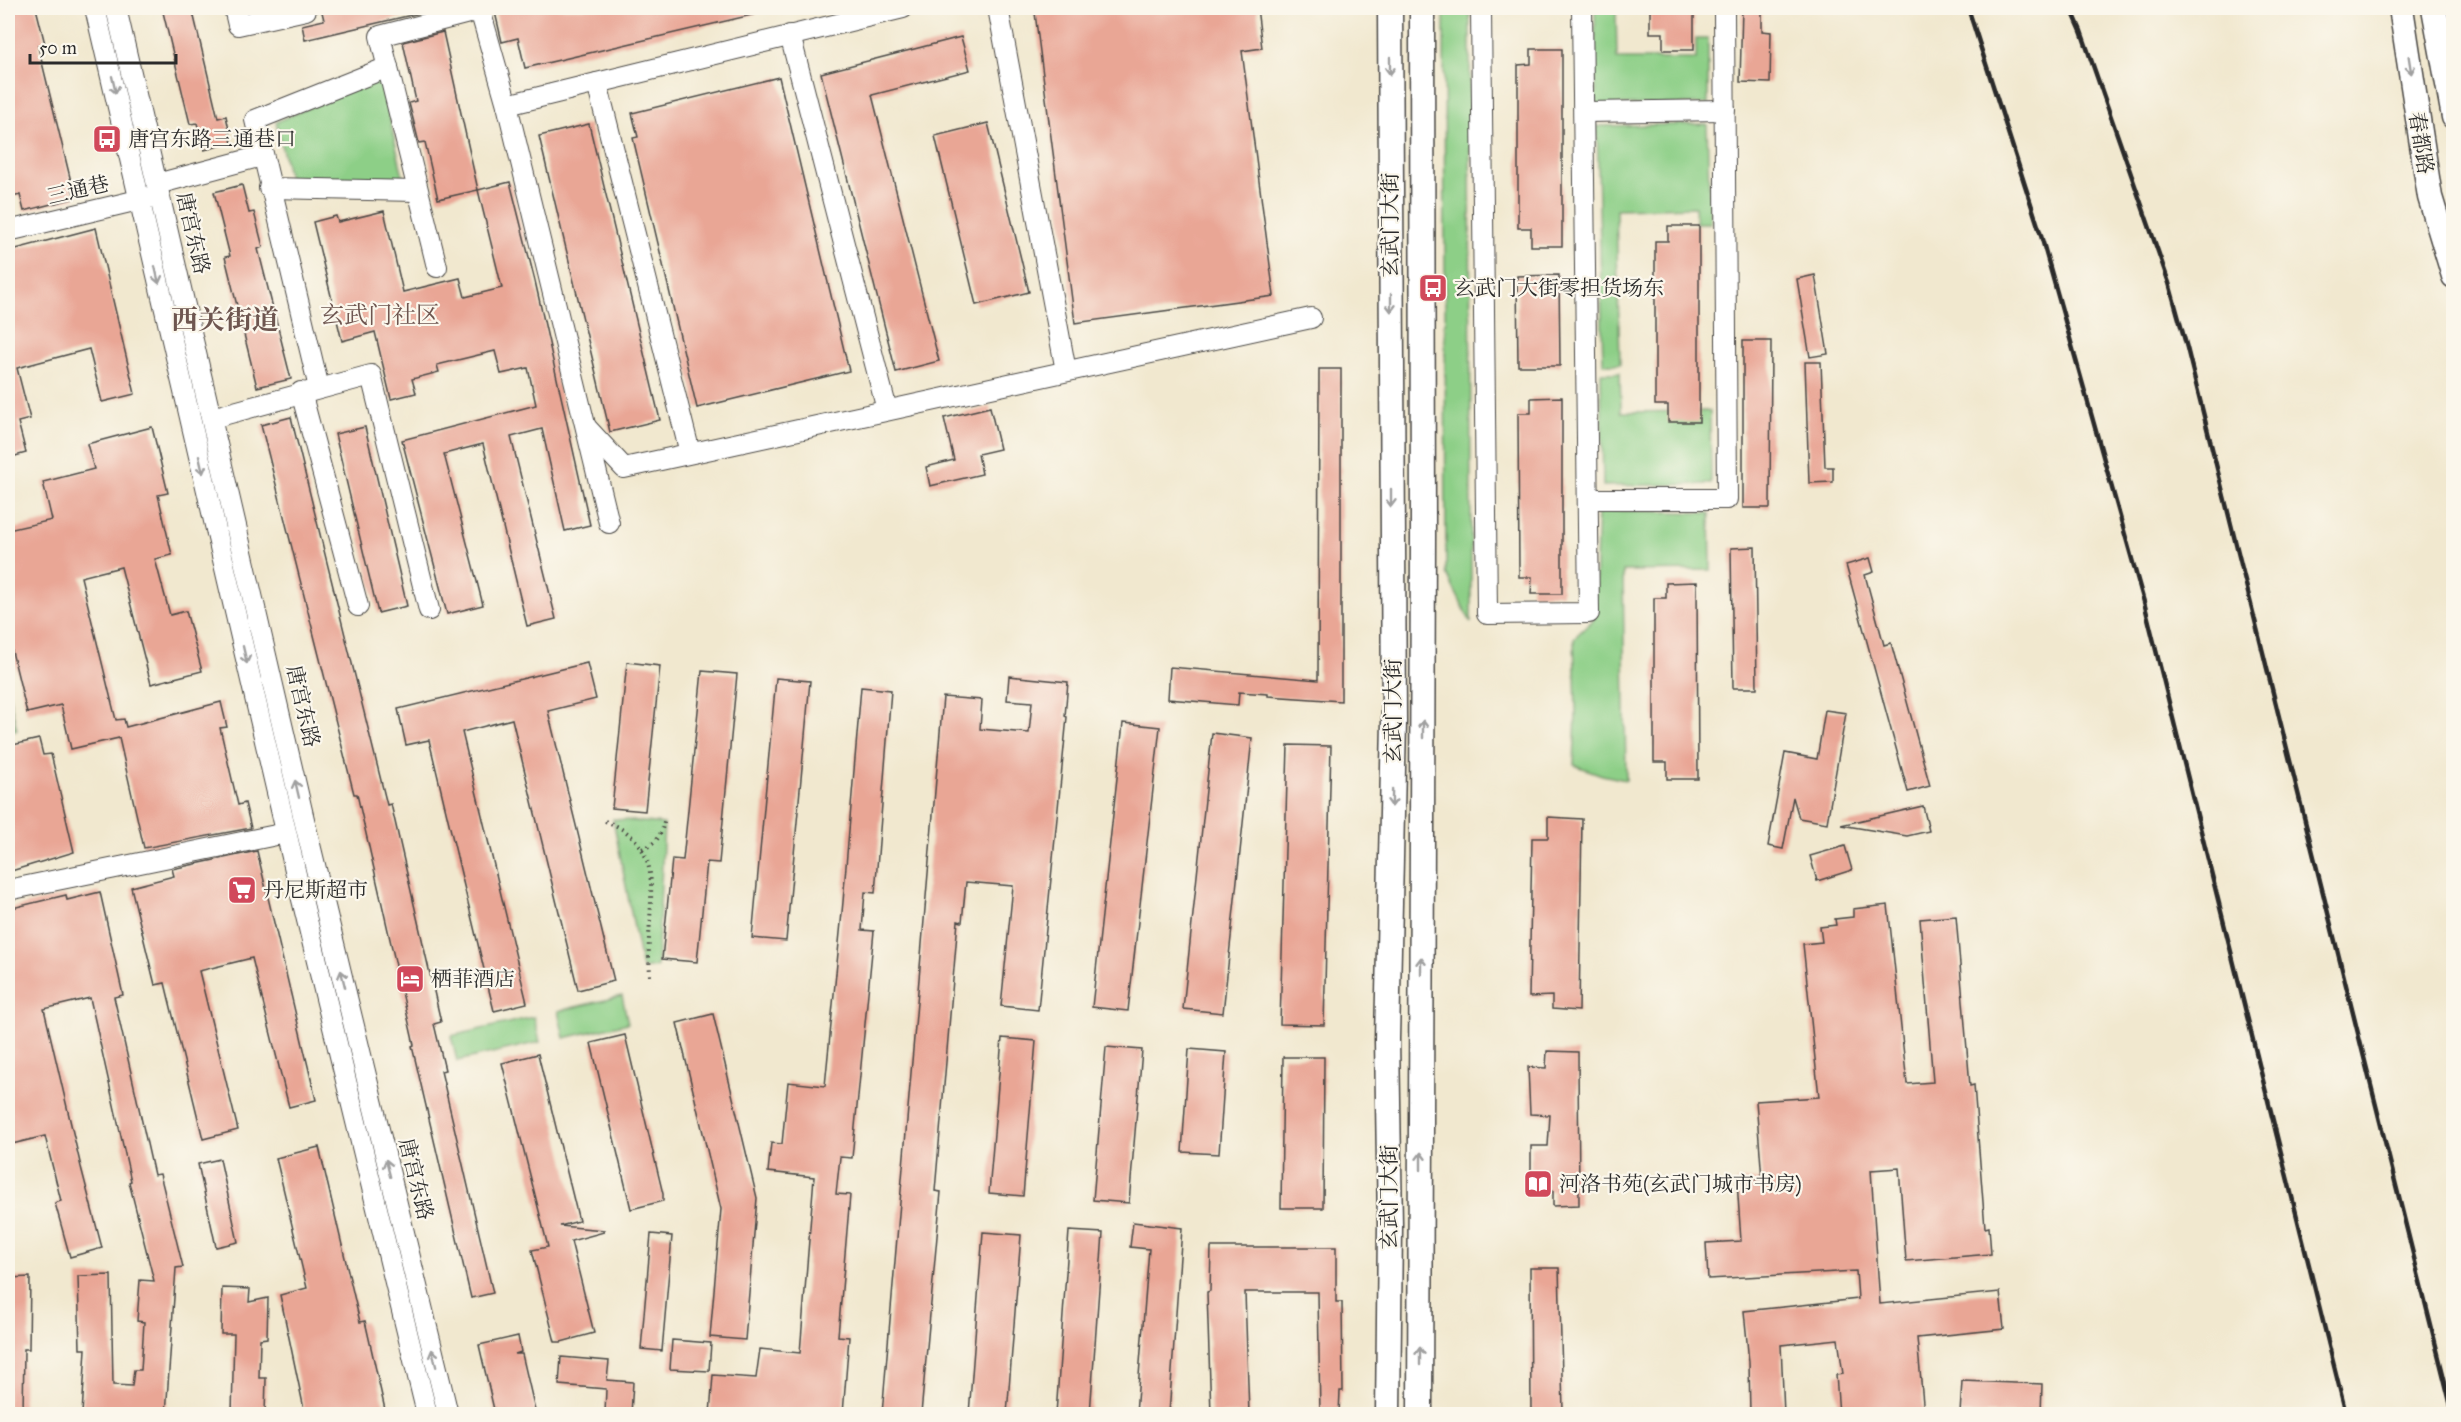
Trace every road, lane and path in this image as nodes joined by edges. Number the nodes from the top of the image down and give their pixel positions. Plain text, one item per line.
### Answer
1 (95, 8) edge
2 (116, 8) edge
3 (234, 8) edge
4 (306, 8) edge
5 (903, 8) edge
6 (998, 8) edge
7 (1390, 8) edge
8 (1422, 8) edge
9 (1481, 8) edge
10 (1582, 8) edge
11 (1724, 8) edge
12 (2401, 8) edge
13 (2434, 8) edge
14 (790, 35) junction
15 (388, 67) junction
16 (597, 83) junction
17 (507, 105) junction
18 (1725, 110) junction
19 (1584, 112) junction
20 (2454, 117) edge
21 (262, 156) junction
22 (270, 188) junction
23 (159, 190) junction
24 (417, 191) junction
25 (140, 200) junction
26 (8, 231) edge
27 (437, 267) dead end
28 (2453, 275) edge
29 (1311, 318) dead end
30 (1066, 371) junction
31 (310, 390) junction
32 (887, 410) junction
33 (212, 418) junction
34 (585, 426) junction
35 (690, 453) junction
36 (1588, 499) junction
37 (609, 522) dead end
38 (358, 606) dead end
39 (429, 610) dead end
40 (665, 818) dead end
41 (605, 821) dead end
42 (286, 833) junction
43 (642, 849) junction
44 (8, 890) edge
45 (650, 979) dead end
46 (427, 1414) edge
47 (448, 1414) edge
48 (1388, 1414) edge
49 (1420, 1414) edge

1 -> 25 street, 唐宫东路
2 - 23 street, 唐宫东路
3 - 4 street
5 - 14 street
6 - 30 street
7 -> 48 main road, 玄武门大街
49 -> 8 main road, 玄武门大街
9 - 36 street
10 - 19 street
11 - 18 street
12 -> 28 main road, 春都路
13 - 20 main road, 春都路
14 - 16 street
14 - 32 street
15 - 17 street
15 - 21 street
15 - 24 street
16 - 17 street
16 - 35 street
17 - 34 street
18 - 19 street
18 - 36 street
19 - 36 street
21 - 22 street
21 - 23 street, 三通巷
22 - 24 street
22 - 31 street
23 - 25 street, 三通巷
23 - 33 street, 唐宫东路
24 - 27 street
25 - 26 street, 三通巷
25 -> 42 street, 唐宫东路
29 - 30 street
30 - 32 street
31 - 33 street
31 - 38 street
31 - 39 street
32 - 35 street
47 -> 33 street, 唐宫东路
34 - 35 street
34 - 37 street
40 - 43 path
41 - 43 path
42 - 44 street
42 - 46 street, 唐宫东路
43 - 45 path

